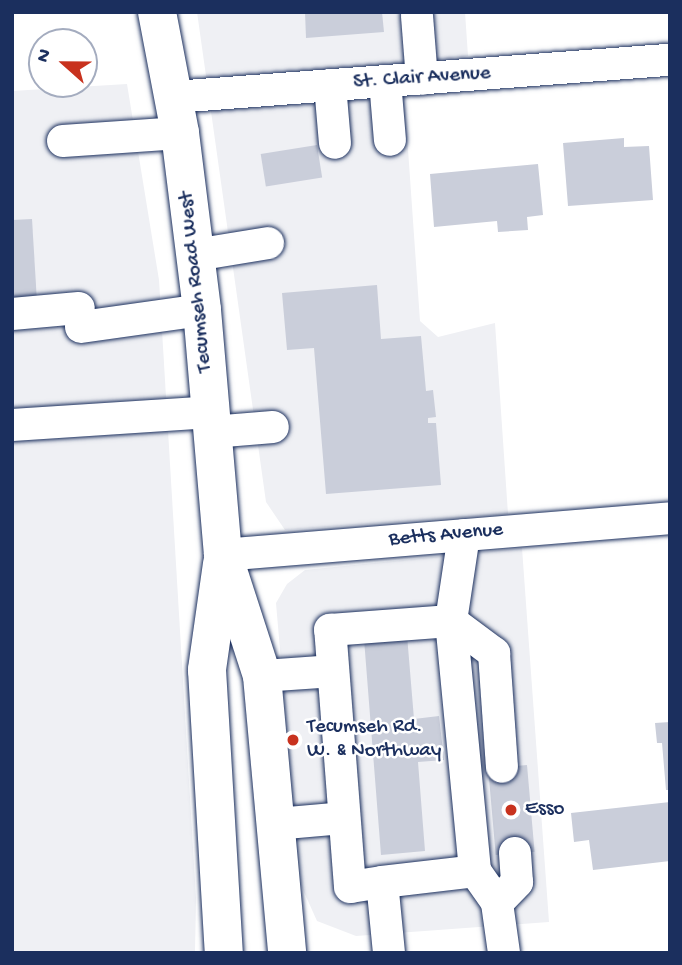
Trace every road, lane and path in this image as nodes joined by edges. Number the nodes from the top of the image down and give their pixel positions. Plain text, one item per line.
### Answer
1 (157, 12) edge
2 (417, 16) dead end
3 (670, 60) edge
4 (422, 79) junction
5 (385, 81) junction
6 (330, 85) junction
7 (177, 115) junction
8 (390, 140) dead end
9 (63, 141) dead end
10 (335, 143) dead end
11 (268, 243) dead end
12 (195, 255) junction
13 (202, 310) junction
14 (12, 314) edge
15 (211, 422) junction
16 (12, 425) edge
17 (273, 427) dead end
18 (670, 518) edge
19 (464, 535) junction
20 (223, 555) junction
21 (450, 621) junction
22 (333, 671) junction
23 (262, 676) junction
24 (502, 767) dead end
25 (344, 818) junction
26 (276, 824) junction
27 (515, 853) dead end
28 (475, 871) junction
29 (382, 883) junction
30 (496, 903) junction
31 (224, 953) edge
32 (287, 953) edge
33 (389, 953) edge
34 (504, 953) edge

1 - 7 main road, Tecumseh Road West
2 - 4 street
3 - 4 street, St. Clair Avenue
4 - 5 street, St. Clair Avenue
5 - 6 street, St. Clair Avenue
5 - 8 street
6 - 7 street, St. Clair Avenue
6 - 10 street
7 - 9 street, St. Clair Avenue
7 - 12 main road, Tecumseh Road West
11 - 12 street
12 - 13 main road, Tecumseh Road West
13 - 14 street
13 - 15 main road, Tecumseh Road West
15 - 16 street
15 - 17 street
15 - 20 main road, Tecumseh Road West
18 - 19 street, Betts Avenue
19 - 20 street, Betts Avenue
19 - 21 street
20 - 23 main road, Tecumseh Road West
20 - 31 main road, Tecumseh Road West
21 - 22 street
21 - 24 street
21 - 28 street
22 - 23 street
22 - 25 street
23 - 26 main road, Tecumseh Road West
25 - 26 street
25 - 29 street
26 - 32 main road, Tecumseh Road West
27 - 30 street
28 - 29 street
28 - 30 street
29 - 33 street
30 - 34 street

